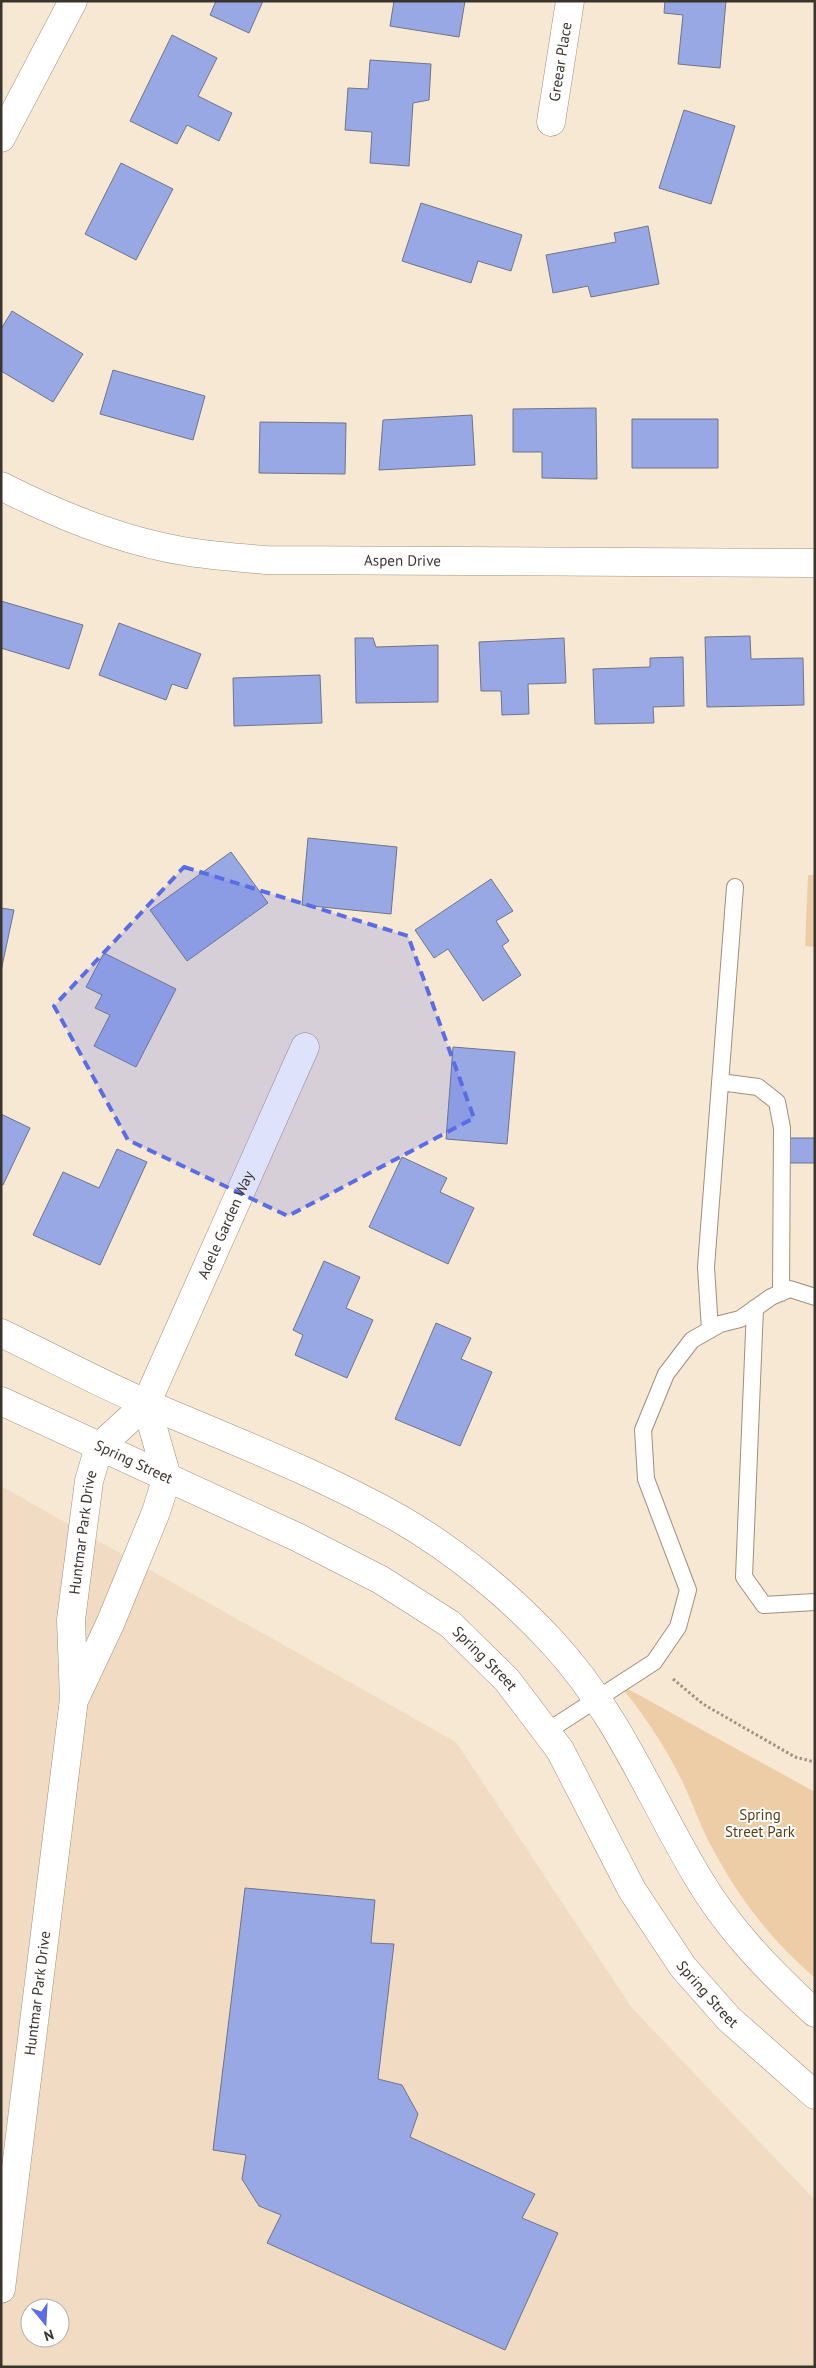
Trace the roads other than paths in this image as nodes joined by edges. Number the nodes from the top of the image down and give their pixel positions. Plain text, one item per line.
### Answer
1 (73, 1) edge
2 (570, 1) edge
3 (551, 122) dead end
4 (1, 138) edge
5 (1, 486) edge
6 (815, 563) edge
7 (735, 887) dead end
8 (304, 1047) dead end
9 (720, 1082) junction
10 (781, 1293) junction
11 (815, 1297) edge
12 (756, 1308) junction
13 (710, 1330) junction
14 (1, 1333) edge
15 (1, 1401) edge
16 (146, 1404) junction
17 (99, 1447) junction
18 (167, 1477) junction
19 (815, 1602) edge
20 (598, 1698) junction
21 (74, 1699) junction
22 (546, 1732) junction
23 (815, 2013) edge
24 (815, 2095) edge
25 (1, 2289) edge

1 - 4 street
2 - 3 street, Greear Place
5 - 6 street, Aspen Drive
7 - 9 lane
8 - 16 street, Adele Garden Way
9 - 10 lane
9 - 13 lane
10 - 11 lane
10 - 12 lane
12 - 13 lane
12 - 19 lane
13 - 20 lane
14 - 16 street
15 - 17 street, Spring Street
16 - 17 street, Huntmar Park Drive
16 - 18 street
16 - 20 street
17 - 18 street, Spring Street
17 - 21 street, Huntmar Park Drive
18 - 21 street, Huntmar Park Drive
18 - 22 street, Spring Street
20 - 22 lane
20 - 23 street
21 - 25 street, Huntmar Park Drive
22 - 24 street, Spring Street

